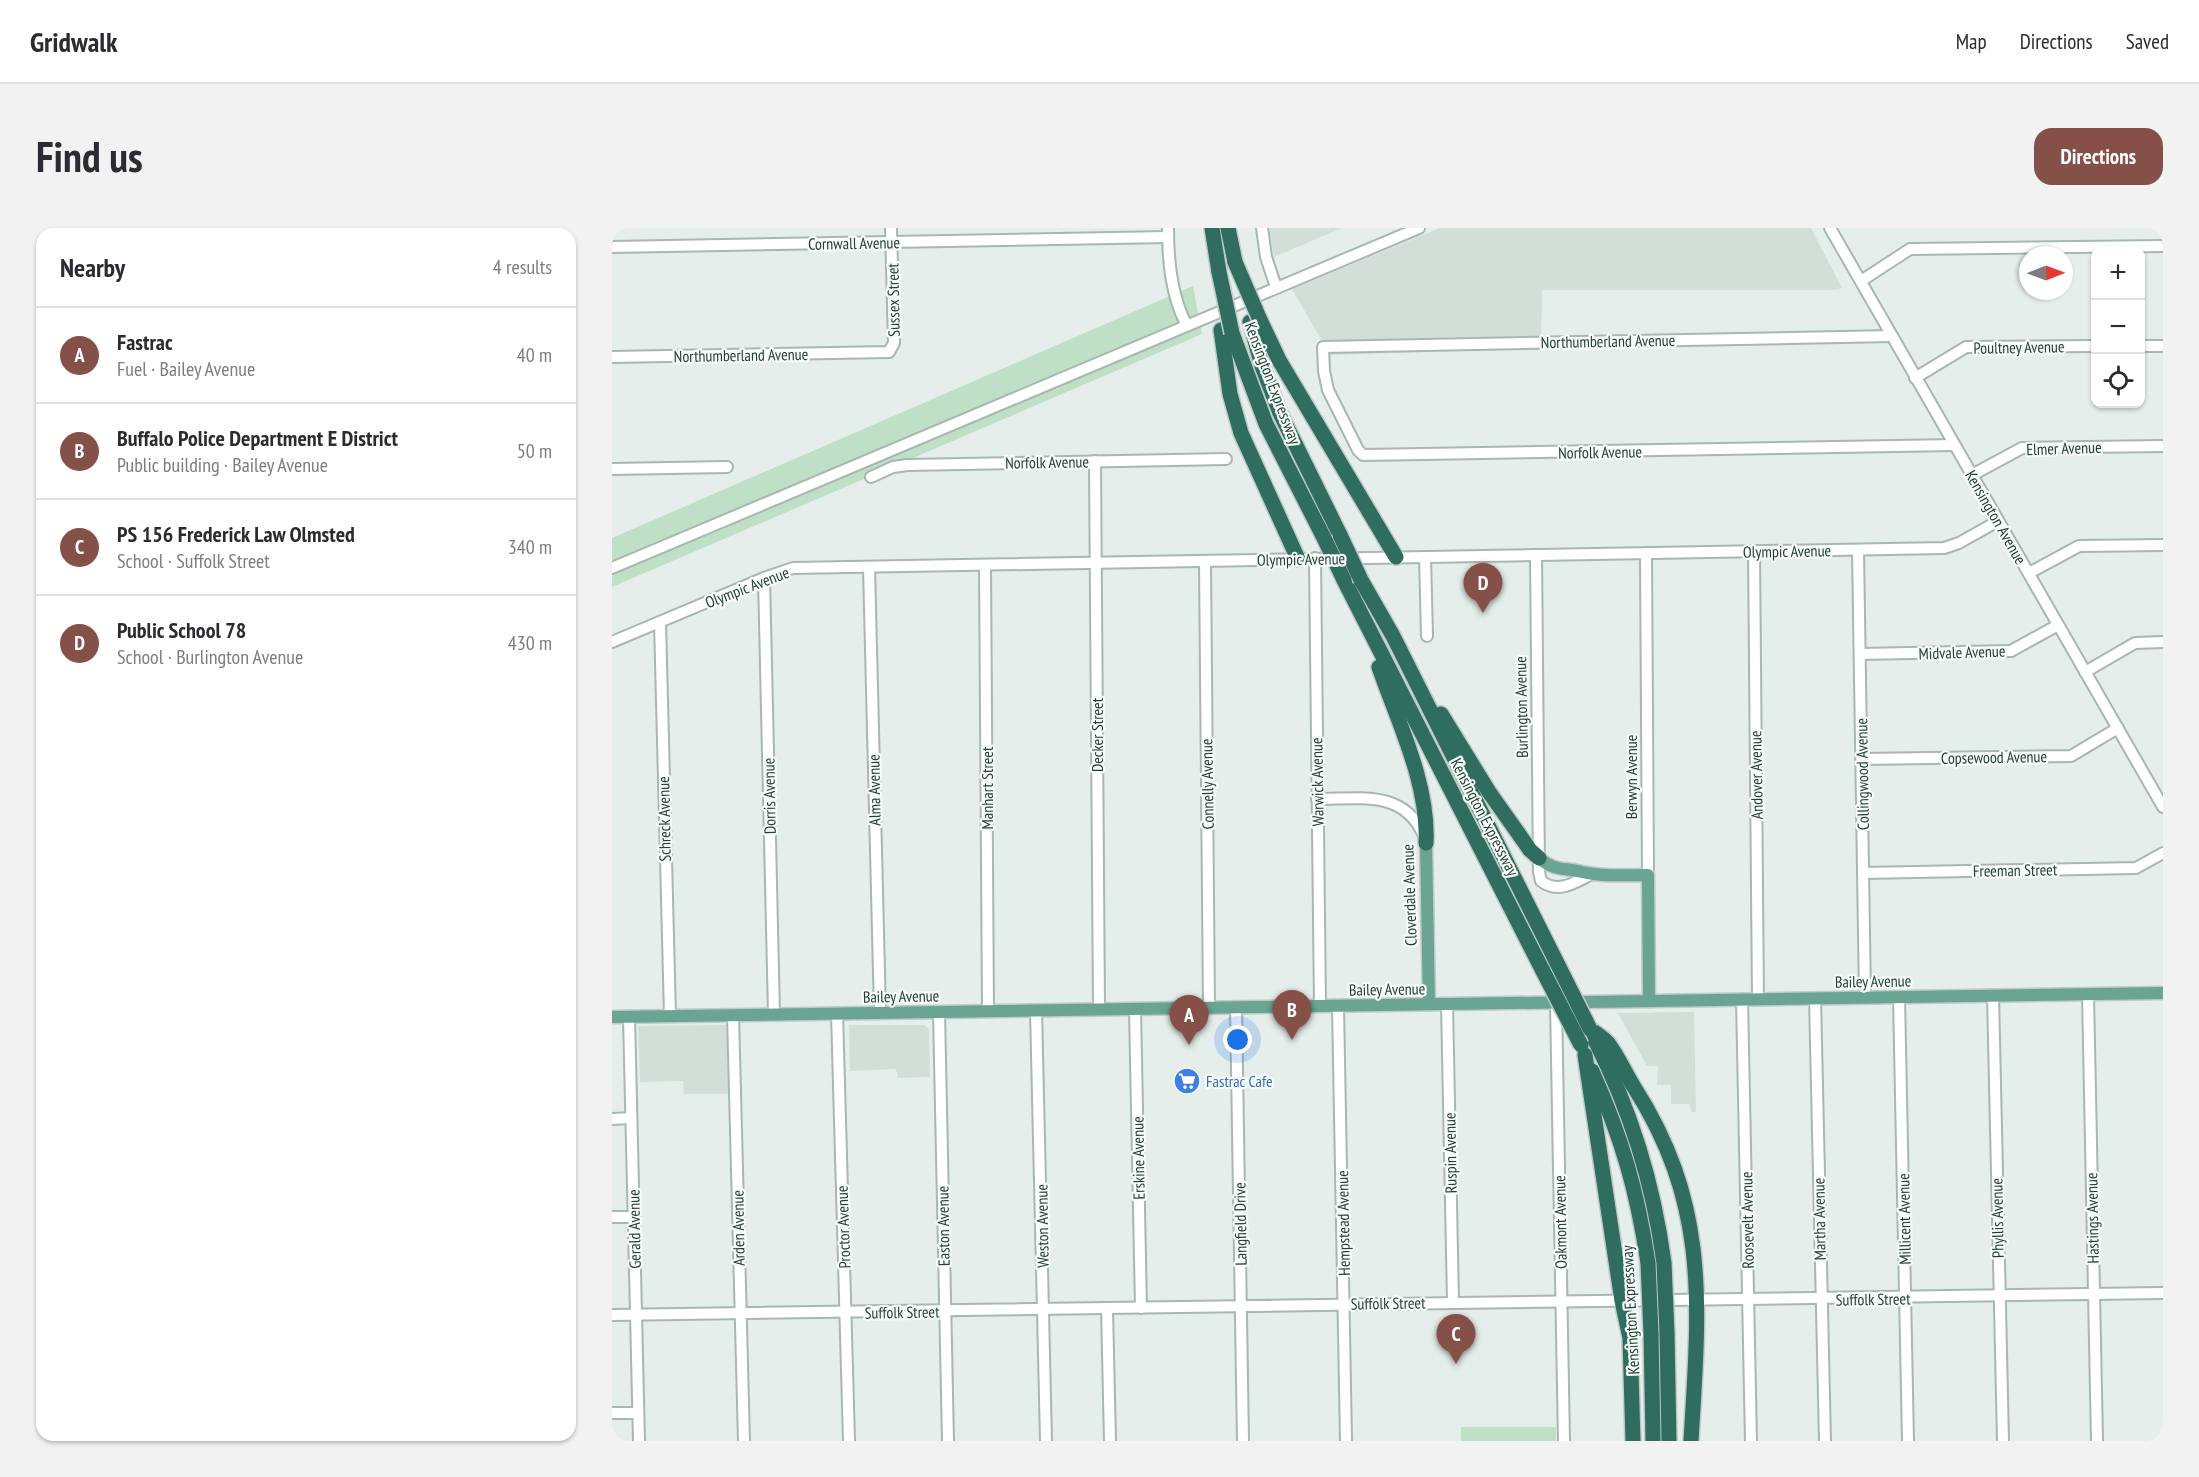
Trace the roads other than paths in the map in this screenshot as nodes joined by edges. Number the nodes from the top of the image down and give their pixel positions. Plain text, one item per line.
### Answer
1 (891, 228) edge
2 (1212, 228) edge
3 (1228, 228) edge
4 (1262, 228) edge
5 (1419, 228) edge
6 (1830, 228) edge
7 (1168, 232) edge
8 (892, 243) junction
9 (2163, 246) edge
10 (612, 247) edge
11 (1861, 281) junction
12 (1276, 287) junction
13 (1255, 321) junction
14 (1186, 324) junction
15 (1226, 332) junction
16 (1892, 336) junction
17 (2091, 346) edge
18 (2145, 346) edge
19 (2163, 346) edge
20 (1323, 347) joint
21 (870, 354) joint
22 (612, 357) edge
23 (1915, 378) junction
24 (1954, 445) junction
25 (2163, 446) edge
26 (1226, 459) dead end
27 (1095, 461) junction
28 (727, 467) dead end
29 (612, 469) edge
30 (1972, 475) junction
31 (871, 477) dead end
32 (1998, 521) junction
33 (2163, 545) edge
34 (1858, 550) junction
35 (1754, 551) junction
36 (1646, 553) junction
37 (1536, 555) junction
38 (1396, 557) junction
39 (1425, 557) junction
40 (1315, 558) junction
41 (1298, 559) junction
42 (1205, 561) junction
43 (1095, 563) junction
44 (985, 565) junction
45 (869, 567) junction
46 (612, 568) edge
47 (2029, 573) junction
48 (764, 578) junction
49 (1359, 610) junction
50 (660, 622) junction
51 (2058, 625) junction
52 (1393, 636) junction
53 (1427, 636) dead end
54 (612, 642) edge
55 (2163, 642) edge
56 (1860, 654) junction
57 (2085, 672) junction
58 (2118, 728) junction
59 (1862, 759) junction
60 (1317, 799) junction
61 (2163, 807) edge
62 (1426, 843) junction
63 (2163, 853) edge
64 (1539, 858) junction
65 (1863, 873) junction
66 (1590, 875) junction
67 (1648, 875) junction
68 (2163, 993) edge
69 (2088, 994) junction
70 (1993, 995) junction
71 (1865, 997) junction
72 (1899, 997) junction
73 (1815, 998) junction
74 (1743, 999) junction
75 (1758, 999) junction
76 (1649, 1001) junction
77 (1556, 1002) junction
78 (1429, 1004) junction
79 (1447, 1004) junction
80 (1320, 1006) junction
81 (1338, 1006) junction
82 (1236, 1007) junction
83 (1209, 1008) junction
84 (1099, 1009) junction
85 (1135, 1009) junction
86 (1036, 1010) junction
87 (988, 1011) junction
88 (939, 1012) junction
89 (837, 1013) junction
90 (880, 1013) junction
91 (774, 1014) junction
92 (733, 1015) junction
93 (670, 1016) junction
94 (612, 1017) edge
95 (629, 1017) junction
96 (1593, 1047) junction
97 (631, 1118) junction
98 (612, 1119) edge
99 (612, 1217) edge
100 (634, 1217) junction
101 (2163, 1293) edge
102 (2094, 1295) junction
103 (2000, 1297) junction
104 (1748, 1298) junction
105 (1905, 1298) junction
106 (1697, 1299) junction
107 (1821, 1299) junction
108 (1622, 1301) junction
109 (1453, 1302) junction
110 (1561, 1302) junction
111 (1344, 1304) junction
112 (1241, 1306) junction
113 (1141, 1308) junction
114 (1107, 1309) junction
115 (1044, 1310) junction
116 (945, 1311) junction
117 (845, 1312) junction
118 (740, 1314) junction
119 (612, 1315) edge
120 (636, 1315) junction
121 (612, 1413) edge
122 (638, 1413) junction
123 (639, 1441) edge
124 (744, 1441) edge
125 (849, 1441) edge
126 (948, 1441) edge
127 (1046, 1441) edge
128 (1110, 1441) edge
129 (1243, 1441) edge
130 (1346, 1441) edge
131 (1564, 1441) edge
132 (1633, 1441) edge
133 (1653, 1441) edge
134 (1669, 1441) edge
135 (1691, 1441) edge
136 (1752, 1441) edge
137 (1825, 1441) edge
138 (1908, 1441) edge
139 (2003, 1441) edge
140 (2097, 1441) edge

1 - 8 street, Sussex Street
2 - 15 highway, bridge
3 - 13 highway, bridge
4 - 12 street
5 - 12 street
6 - 11 street, Kensington Avenue
7 - 8 street, Cornwall Avenue
7 - 14 street
8 - 10 street, Cornwall Avenue
8 - 21 street, Sussex Street
9 - 11 street
11 - 16 street, Kensington Avenue
12 - 14 street
13 - 38 highway
13 - 52 highway, Kensington Expressway, bridge
14 - 46 street
15 - 41 highway
15 - 49 highway, Kensington Expressway, bridge
16 - 20 street, Northumberland Avenue
16 - 23 street, Kensington Avenue
17 - 23 street, Poultney Avenue
18 - 19 street
20 - 24 street, Norfolk Avenue
21 - 22 street, Northumberland Avenue
23 - 24 street, Kensington Avenue
24 - 30 street, Kensington Avenue
25 - 30 street, Elmer Avenue
26 - 27 street, Norfolk Avenue
27 - 31 street, Norfolk Avenue
27 - 43 street, Decker Street
28 - 29 street
30 - 32 street, Kensington Avenue
32 - 34 street, Olympic Avenue
32 - 47 street, Kensington Avenue
33 - 47 street
34 - 35 street, Olympic Avenue
34 - 56 street, Collingwood Avenue
35 - 36 street, Olympic Avenue
35 - 75 street, Andover Avenue
36 - 37 street, Olympic Avenue
36 - 67 street, Berwyn Avenue
37 - 39 street, Olympic Avenue
37 - 64 street, Burlington Avenue
38 - 39 street, Olympic Avenue
38 - 40 street, Olympic Avenue
39 - 53 street
40 - 41 street, Olympic Avenue
40 - 60 street, Warwick Avenue
41 - 42 street, Olympic Avenue
42 - 43 street, Olympic Avenue
42 - 83 street, Connelly Avenue
43 - 44 street, Olympic Avenue
43 - 84 street, Decker Street
44 - 45 street, Olympic Avenue
44 - 87 street, Manhart Street
45 - 48 street, Olympic Avenue
45 - 90 street, Alma Avenue
47 - 51 street, Kensington Avenue
48 - 50 street, Olympic Avenue
48 - 91 street, Dorris Avenue
49 - 62 highway
49 - 96 highway, Kensington Expressway, bridge
50 - 54 street, Olympic Avenue
50 - 93 street, Schreck Avenue
51 - 56 street, Midvale Avenue
51 - 57 street, Kensington Avenue
52 - 64 highway
52 - 96 highway, Kensington Expressway, bridge
55 - 57 street
56 - 59 street, Collingwood Avenue
57 - 58 street, Kensington Avenue
58 - 59 street, Copsewood Avenue
58 - 61 street, Kensington Avenue
59 - 65 street, Collingwood Avenue
60 - 62 street, Cloverdale Avenue
60 - 80 street, Warwick Avenue
62 - 78 main road, Cloverdale Avenue
63 - 65 street, Freeman Street
64 - 66 main road, Burlington Avenue
64 - 66 street, Burlington Avenue
65 - 71 street, Collingwood Avenue
66 - 67 main road, Burlington Avenue
67 - 76 main road, Berwyn Avenue
68 - 69 main road, Bailey Avenue
69 - 70 main road, Bailey Avenue
69 - 102 street, Hastings Avenue
70 - 72 main road, Bailey Avenue
70 - 103 street, Phyllis Avenue
71 - 72 main road, Bailey Avenue
71 - 73 main road, Bailey Avenue
72 - 105 street, Millicent Avenue
73 - 75 main road, Bailey Avenue
73 - 107 street, Martha Avenue
74 - 75 main road, Bailey Avenue
74 - 76 main road, Bailey Avenue
74 - 104 street, Roosevelt Avenue
76 - 77 main road, Bailey Avenue
77 - 79 main road, Bailey Avenue
77 - 110 street, Oakmont Avenue
78 - 79 main road, Bailey Avenue
78 - 81 main road, Bailey Avenue
79 - 109 street, Ruspin Avenue
80 - 81 main road, Bailey Avenue
80 - 82 main road, Bailey Avenue
81 - 111 street, Hempstead Avenue
82 - 83 main road, Bailey Avenue
82 - 112 street, Langfield Drive
83 - 85 main road, Bailey Avenue
84 - 85 main road, Bailey Avenue
84 - 86 main road, Bailey Avenue
85 - 113 street, Erskine Avenue
86 - 87 main road, Bailey Avenue
86 - 115 street, Weston Avenue
87 - 88 main road, Bailey Avenue
88 - 90 main road, Bailey Avenue
88 - 116 street, Easton Avenue
89 - 90 main road, Bailey Avenue
89 - 91 main road, Bailey Avenue
89 - 117 street, Proctor Avenue
91 - 92 main road, Bailey Avenue
92 - 93 main road, Bailey Avenue
92 - 118 street, Arden Avenue
93 - 95 main road, Bailey Avenue
94 - 95 main road, Bailey Avenue
95 - 97 street, Gerald Avenue
96 - 106 highway
96 - 108 highway
96 - 133 highway, Kensington Expressway, bridge
96 - 134 highway, Kensington Expressway, bridge
97 - 98 street
97 - 100 street, Gerald Avenue
99 - 100 street
100 - 120 street, Gerald Avenue
101 - 102 street, Suffolk Street
102 - 103 street, Suffolk Street
102 - 140 street, Hastings Avenue
103 - 105 street, Suffolk Street
103 - 139 street, Phyllis Avenue
104 - 106 street, Suffolk Street
104 - 107 street, Suffolk Street
104 - 136 street, Roosevelt Avenue
105 - 107 street, Suffolk Street
105 - 138 street, Millicent Avenue
106 - 108 street, Suffolk Street
106 - 135 highway
107 - 137 street, Martha Avenue
108 - 110 street, Suffolk Street
108 - 132 highway
109 - 110 street, Suffolk Street
109 - 111 street, Suffolk Street
110 - 131 street, Oakmont Avenue
111 - 112 street, Suffolk Street
111 - 130 street, Hempstead Avenue
112 - 113 street, Suffolk Street
112 - 129 street, Langfield Drive
113 - 114 street, Suffolk Street
114 - 115 street, Suffolk Street
114 - 128 street
115 - 116 street, Suffolk Street
115 - 127 street, Weston Avenue
116 - 117 street, Suffolk Street
116 - 126 street, Easton Avenue
117 - 118 street, Suffolk Street
117 - 125 street, Proctor Avenue
118 - 120 street, Suffolk Street
118 - 124 street, Arden Avenue
119 - 120 street, Suffolk Street
120 - 122 street, Gerald Avenue
121 - 122 street
122 - 123 street, Gerald Avenue

